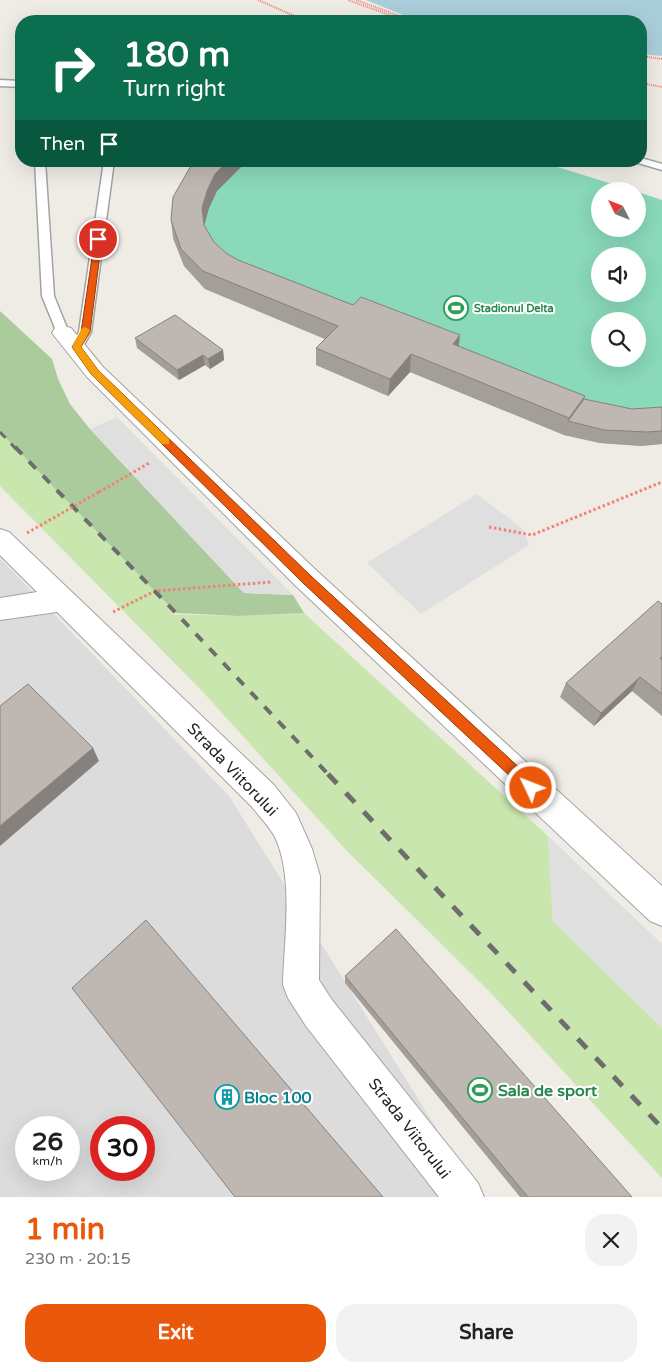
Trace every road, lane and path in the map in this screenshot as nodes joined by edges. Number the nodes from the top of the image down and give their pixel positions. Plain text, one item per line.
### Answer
1 (258, 0) edge
2 (348, 0) edge
3 (356, 0) edge
4 (292, 15) edge
5 (389, 15) edge
6 (397, 15) edge
7 (647, 58) edge
8 (662, 59) edge
9 (0, 83) edge
10 (15, 84) edge
11 (647, 84) edge
12 (662, 87) edge
13 (647, 163) edge
14 (40, 167) edge
15 (108, 167) edge
16 (662, 167) edge
17 (70, 340) junction
18 (127, 476) dead end
19 (662, 482) edge
20 (489, 527) dead end
21 (14, 536) edge
22 (307, 579) junction
23 (0, 609) edge
24 (75, 612) junction
25 (662, 909) edge
26 (464, 1197) edge

1 - 4 path
2 - 5 path
3 - 6 path
7 - 8 path
9 - 10 lane
11 - 12 path
13 - 16 lane
14 - 17 lane
15 - 17 lane
17 - 22 street
18 - 21 path, bridge
19 - 20 path
21 - 24 street, Strada Viitorului
22 - 24 path
22 - 25 street
23 - 24 street
24 - 26 street, Strada Viitorului

